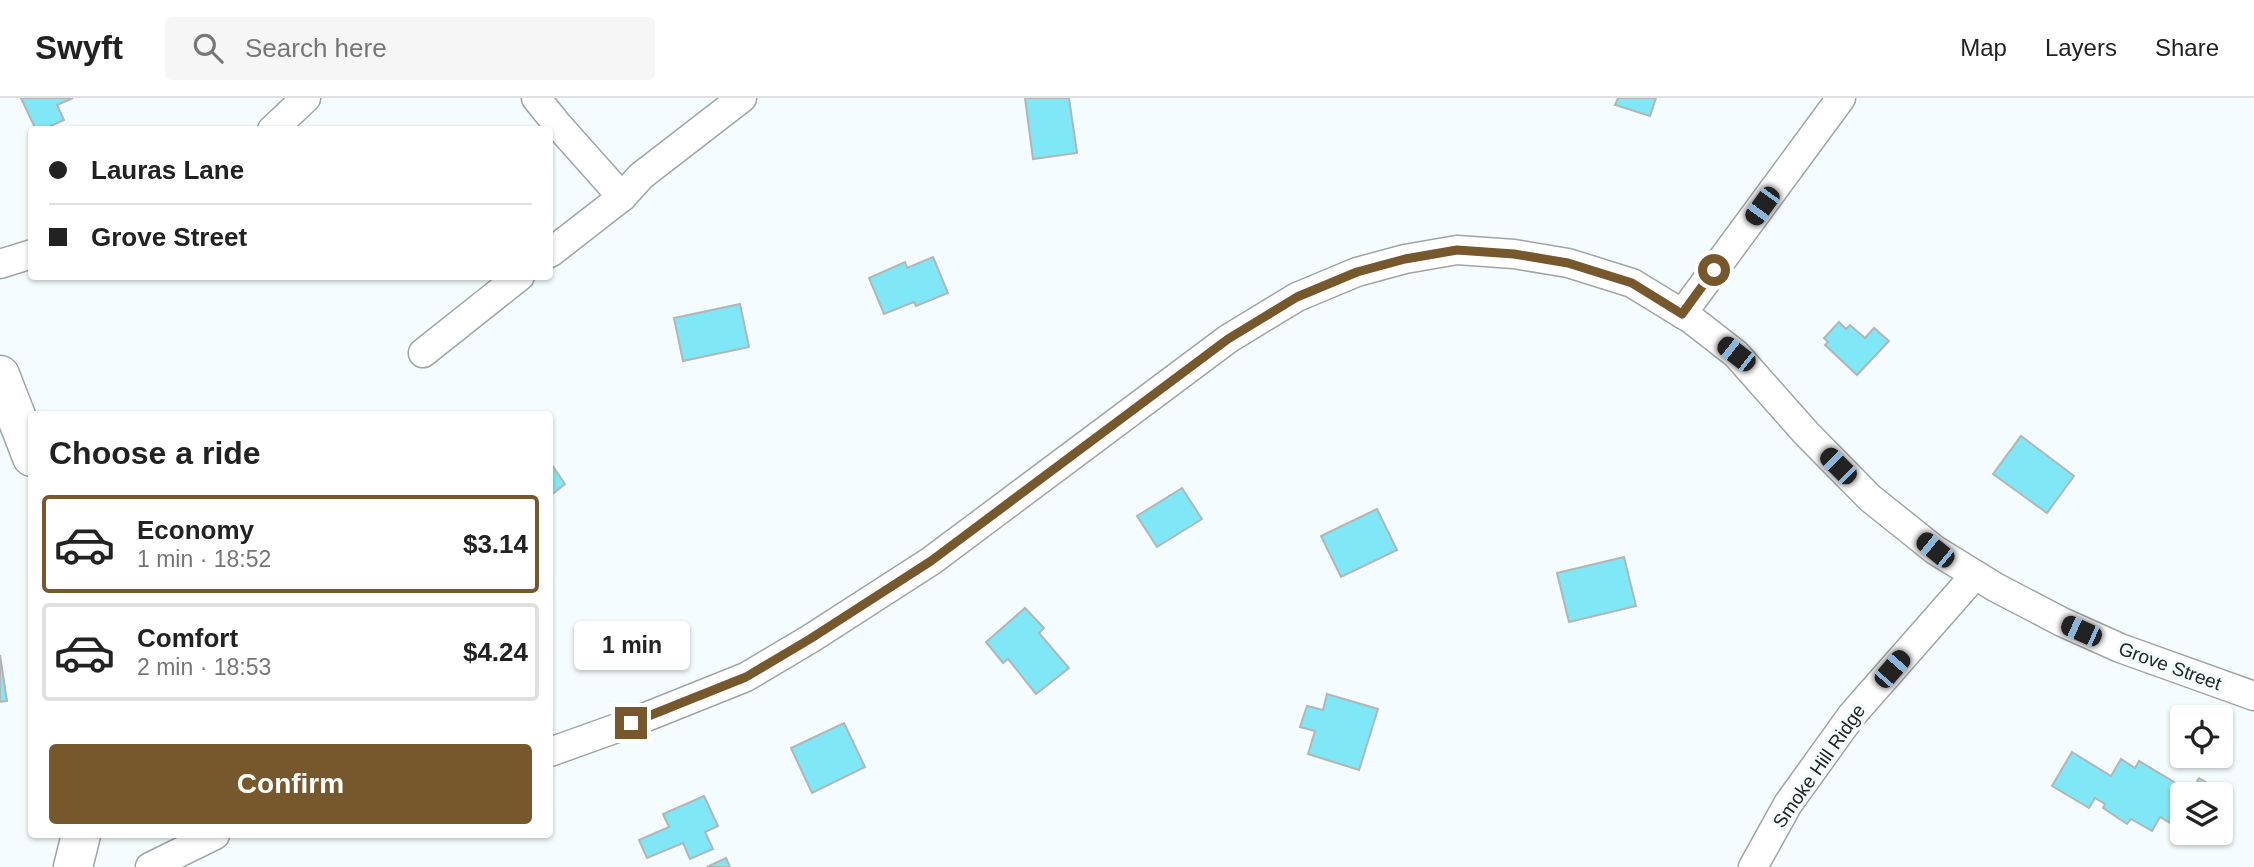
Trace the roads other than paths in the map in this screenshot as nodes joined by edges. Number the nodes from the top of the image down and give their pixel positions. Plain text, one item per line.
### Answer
1 (306, 98) edge
2 (536, 98) edge
3 (743, 98) edge
4 (1841, 98) edge
5 (276, 126) edge
6 (622, 197) junction
7 (553, 251) edge
8 (28, 255) edge
9 (0, 264) edge
10 (515, 280) edge
11 (1682, 314) junction
12 (423, 353) dead end
13 (0, 375) edge
14 (28, 447) edge
15 (1975, 575) junction
16 (2254, 696) edge
17 (553, 751) edge
18 (80, 838) edge
19 (209, 838) edge
20 (73, 867) edge
21 (150, 867) edge
22 (1753, 867) edge

1 - 5 street
2 - 6 street
3 - 6 street
4 - 11 street
6 - 7 street
8 - 9 street
10 - 12 street
11 - 15 street, Grove Street
11 - 17 street, Grove Street
13 - 14 street
15 - 16 street, Grove Street
15 - 22 street, Smoke Hill Ridge
18 - 20 street
19 - 21 street

